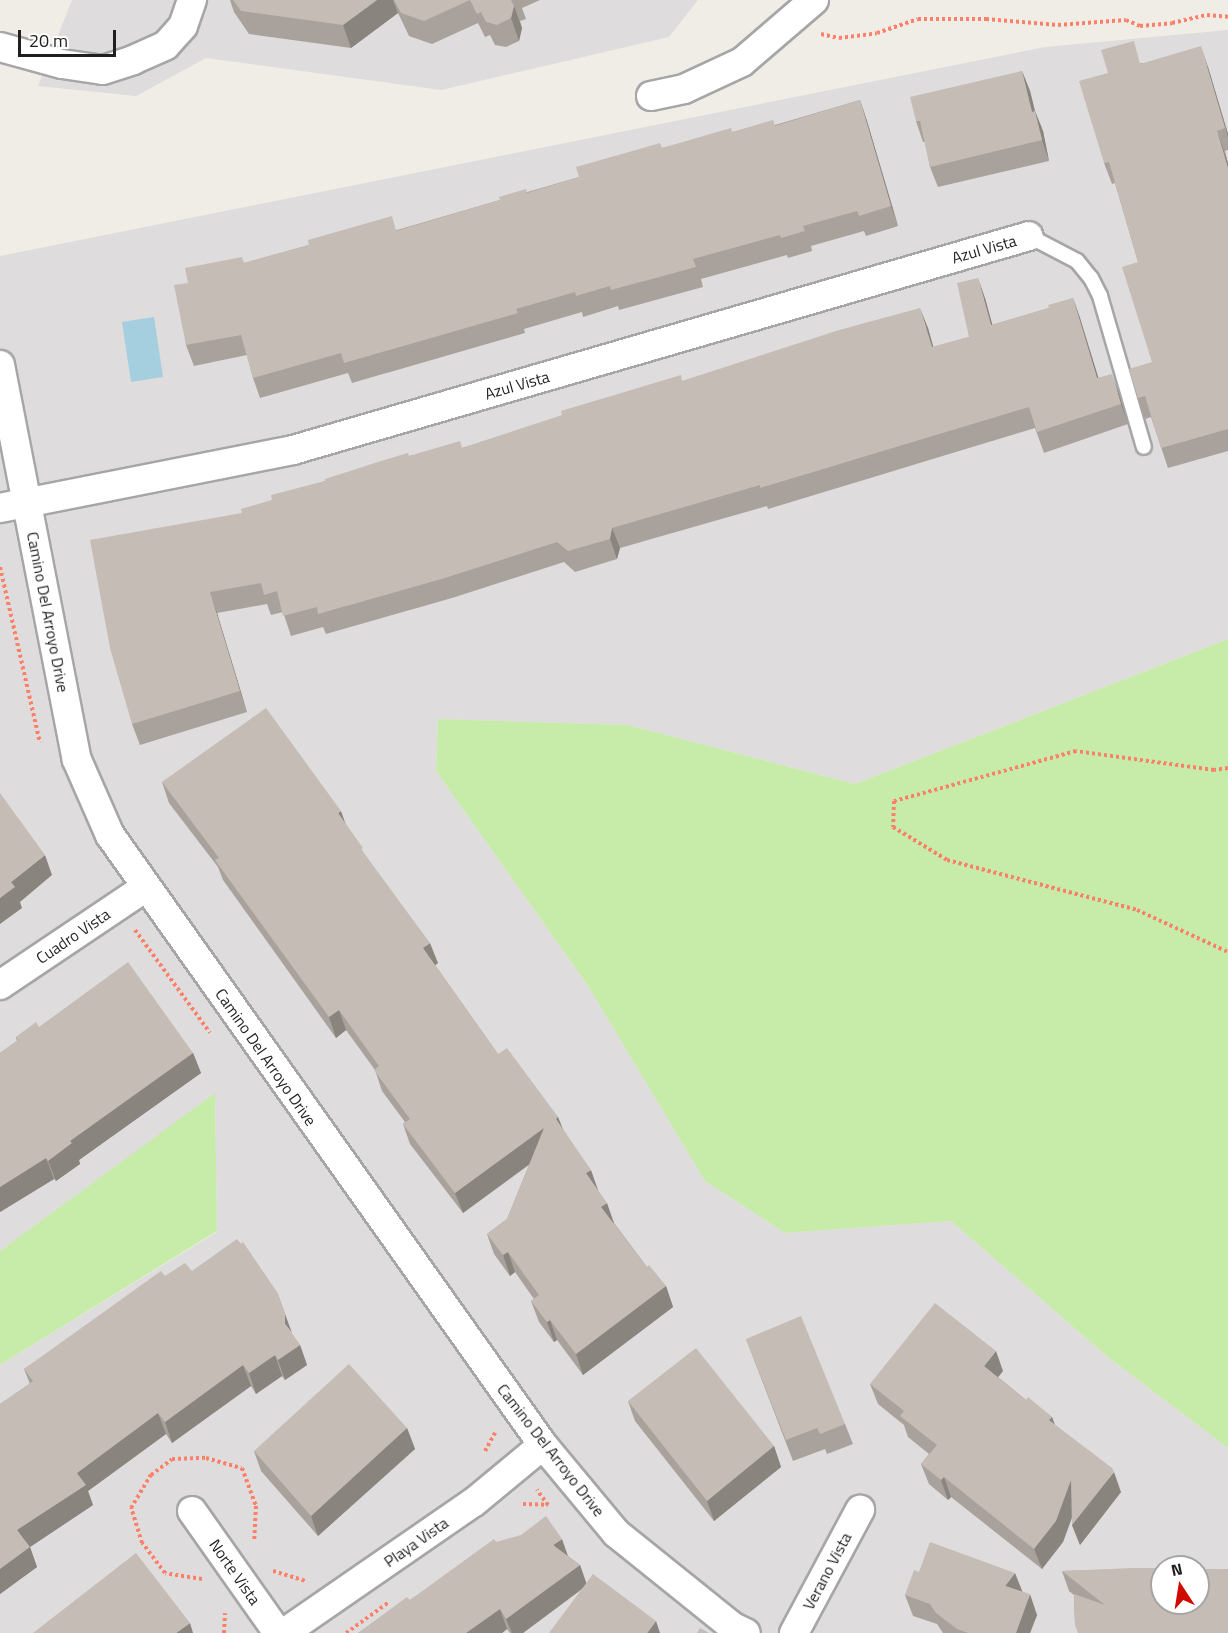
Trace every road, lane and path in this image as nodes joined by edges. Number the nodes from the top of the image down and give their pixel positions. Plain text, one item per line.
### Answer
1 (192, 0) edge
2 (814, 0) edge
3 (1228, 18) edge
4 (786, 24) junction
5 (0, 47) edge
6 (651, 96) dead end
7 (1029, 236) joint
8 (0, 365) edge
9 (1144, 447) dead end
10 (14, 505) edge
11 (1228, 768) edge
12 (146, 887) junction
13 (1228, 952) edge
14 (0, 985) edge
15 (543, 1445) junction
16 (860, 1510) dead end
17 (192, 1511) dead end
18 (278, 1633) edge
19 (284, 1633) edge
20 (746, 1633) edge
21 (794, 1633) edge

1 - 5 street
2 - 4 street
3 - 4 path
4 - 6 street
7 - 9 lane
7 - 10 street, Azul Vista
8 - 10 street, Camino Del Arroyo Drive
10 - 12 street, Camino Del Arroyo Drive
11 - 13 path
12 - 14 street, Cuadro Vista
12 - 15 street, Camino Del Arroyo Drive
15 - 19 street, Playa Vista
15 - 20 street, Camino Del Arroyo Drive
16 - 21 street, Verano Vista
17 - 18 street, Norte Vista

